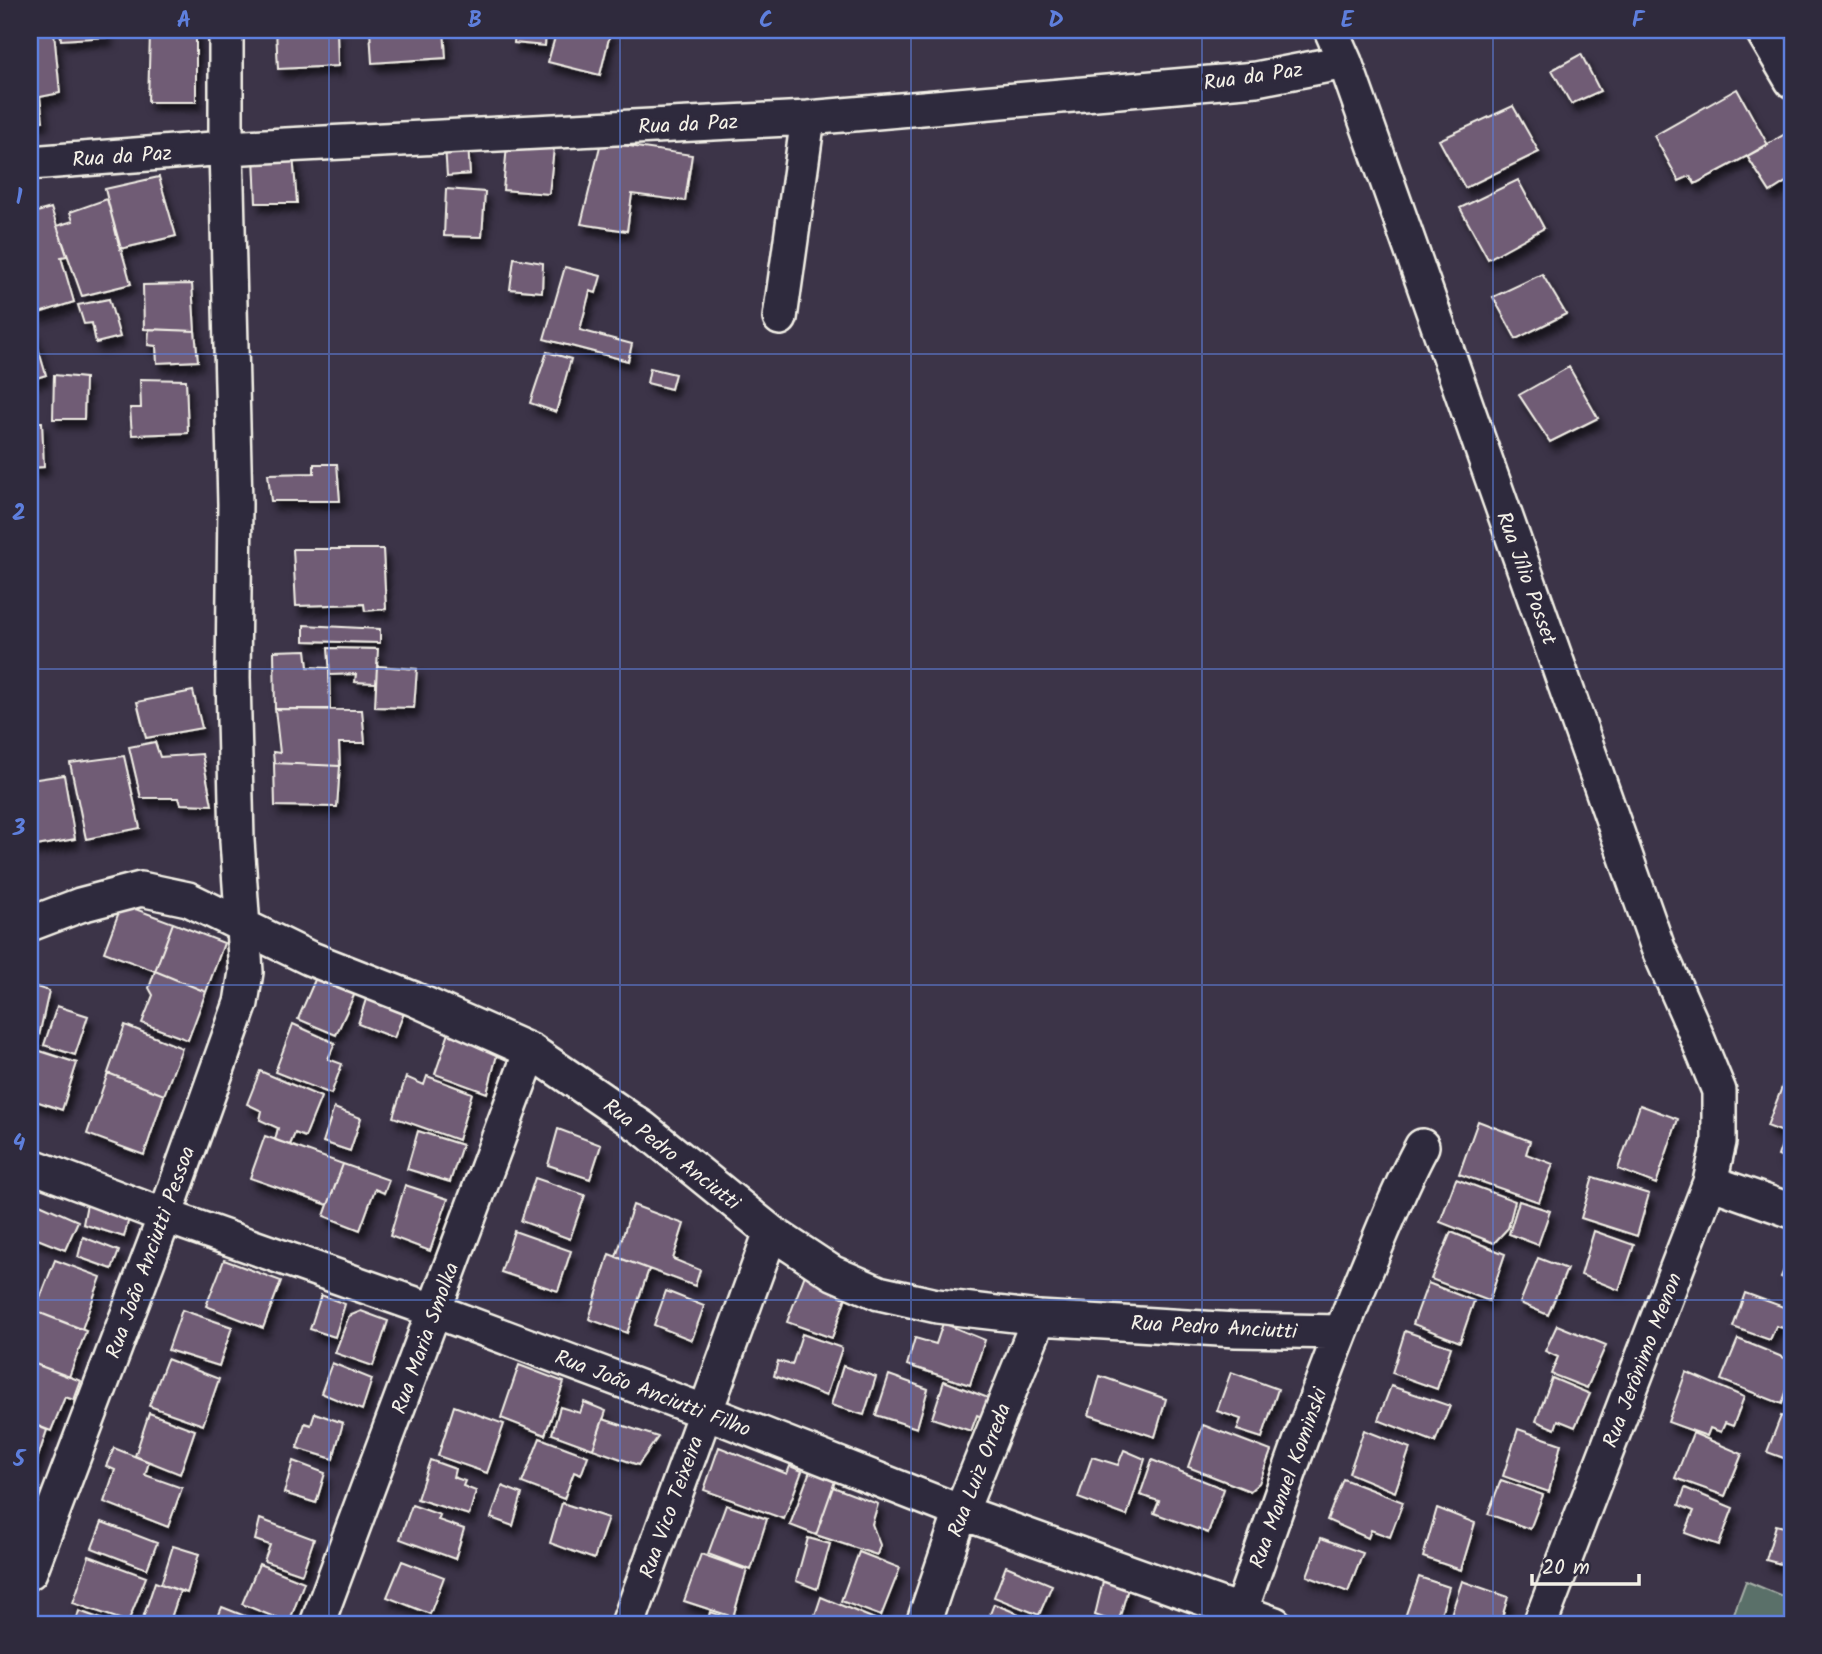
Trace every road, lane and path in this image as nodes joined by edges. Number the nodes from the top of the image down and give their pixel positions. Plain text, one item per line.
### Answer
1 (226, 30) edge
2 (1331, 30) edge
3 (1762, 30) edge
4 (1345, 62) junction
5 (1792, 81) edge
6 (808, 118) junction
7 (226, 148) junction
8 (30, 163) edge
9 (780, 318) dead end
10 (30, 924) edge
11 (243, 926) junction
12 (531, 1051) junction
13 (1719, 1091) joint
14 (1422, 1146) dead end
15 (30, 1165) edge
16 (1710, 1182) junction
17 (1792, 1211) edge
18 (165, 1216) junction
19 (771, 1232) junction
20 (435, 1311) junction
21 (1039, 1318) junction
22 (1340, 1332) junction
23 (706, 1412) junction
24 (961, 1512) junction
25 (30, 1572) edge
26 (1238, 1618) edge
27 (317, 1624) edge
28 (628, 1624) edge
29 (923, 1624) edge
30 (1275, 1624) edge
31 (1540, 1624) edge

1 - 7 street, Rua João Anciutti Pessoa
2 - 4 street, Rua Jílio Posset
3 - 5 street
4 - 6 street, Rua da Paz
4 - 13 street, Rua Jílio Posset
6 - 7 street, Rua da Paz
6 - 9 street
7 - 8 street, Rua da Paz
7 - 11 street, Rua João Anciutti Pessoa
10 - 11 street, Rua Pedro Anciutti
11 - 12 street, Rua Pedro Anciutti
11 - 18 street, Rua João Anciutti Pessoa
12 - 19 street, Rua Pedro Anciutti
12 - 20 street, Rua Maria Smolka
13 - 16 street, Rua Jerônimo Menon
14 - 22 street, Rua Manuel Kominski
15 - 18 street, Rua João Anciutti Filho
16 - 17 street
16 - 31 street, Rua Jerônimo Menon
18 - 20 street, Rua João Anciutti Filho
18 - 25 street, Rua João Anciutti Pessoa
19 - 21 street, Rua Pedro Anciutti
19 - 23 street, Rua Vico Teixeira
20 - 23 street, Rua João Anciutti Filho
20 - 27 street, Rua Maria Smolka
21 - 22 street, Rua Pedro Anciutti
21 - 24 street, Rua Luiz Orreda
22 - 26 street, Rua Manuel Kominski
23 - 24 street, Rua João Anciutti Filho
23 - 28 street, Rua Vico Teixeira
24 - 26 street, Rua João Anciutti Filho
24 - 29 street, Rua Luiz Orreda
26 - 30 street, Rua João Anciutti Filho

